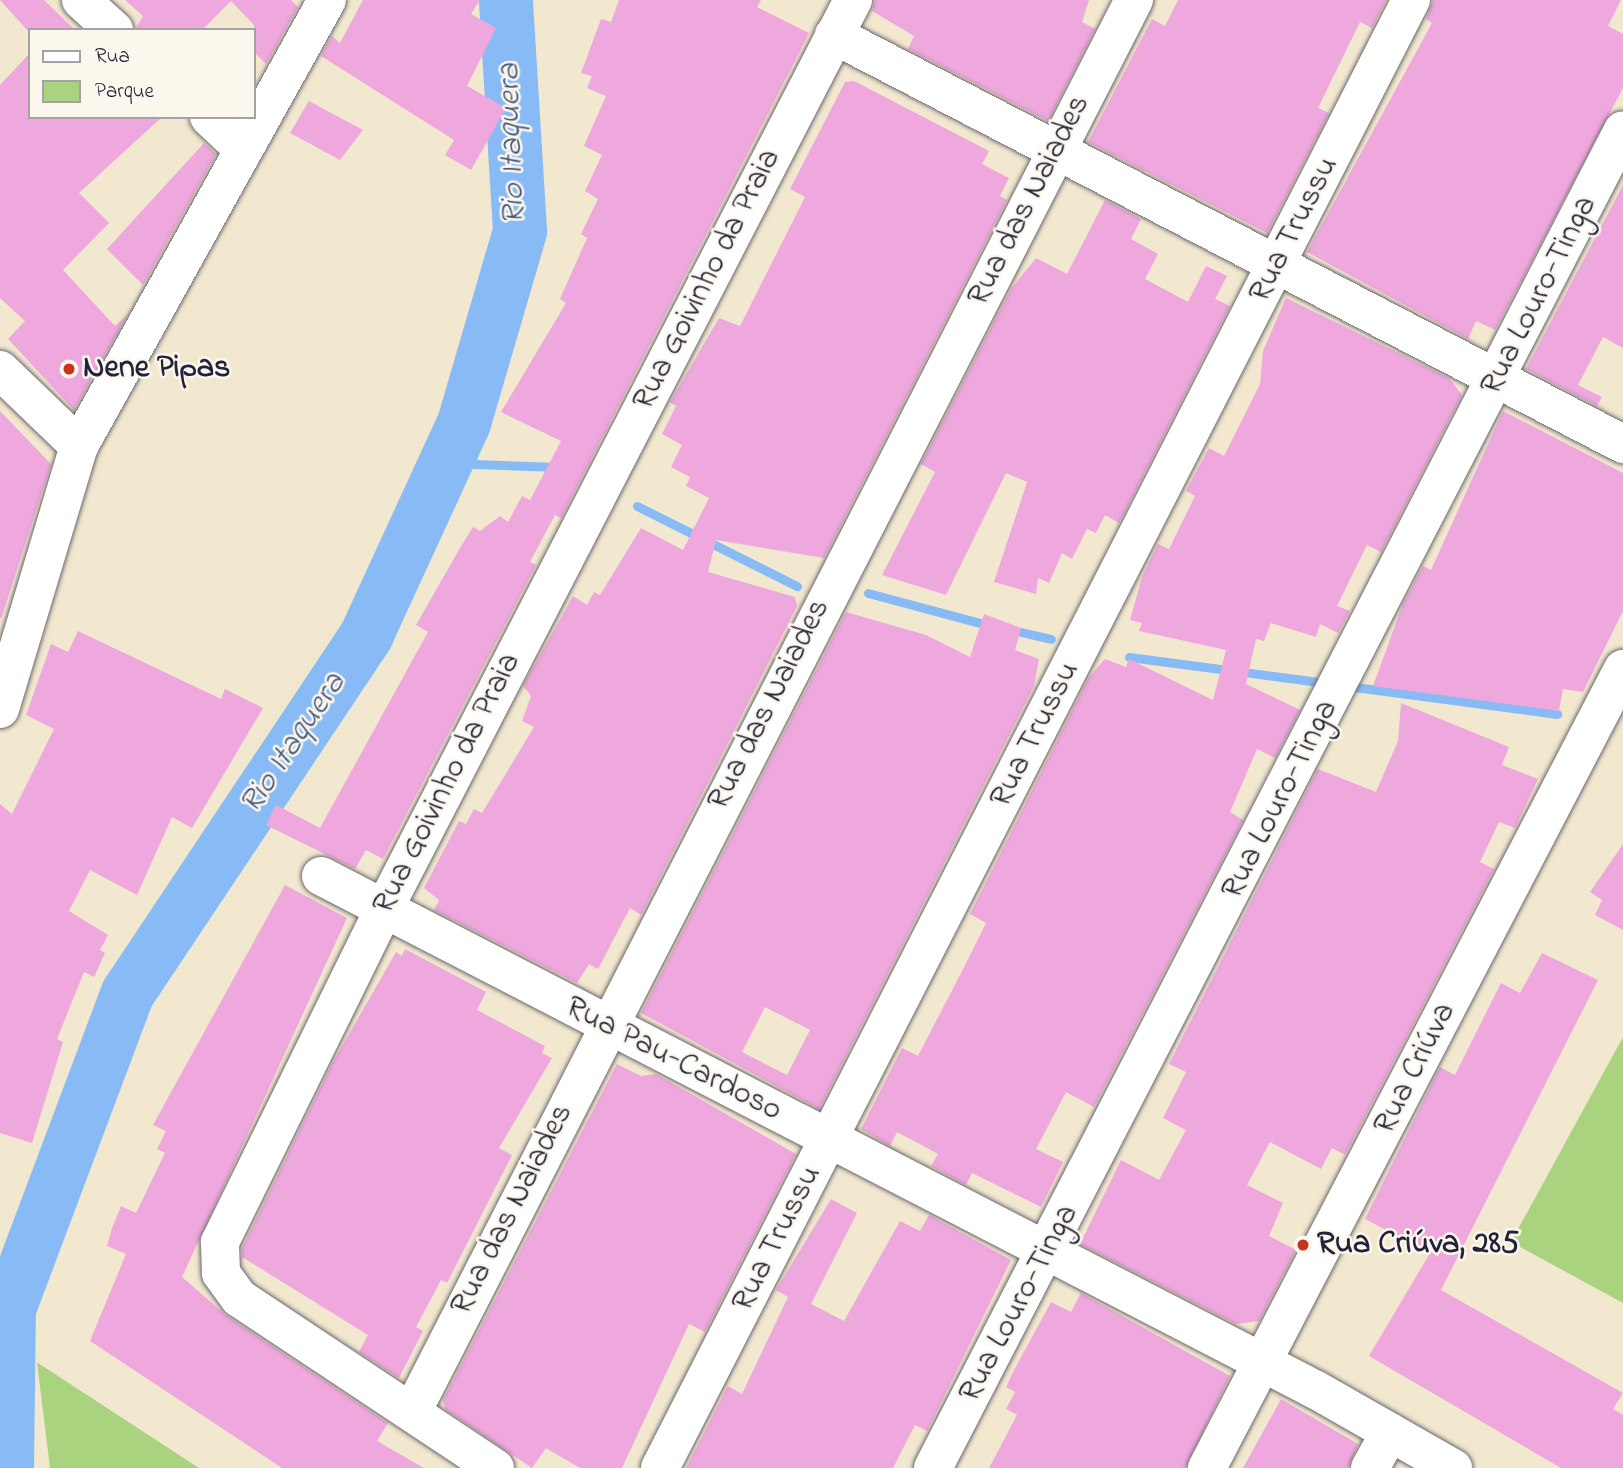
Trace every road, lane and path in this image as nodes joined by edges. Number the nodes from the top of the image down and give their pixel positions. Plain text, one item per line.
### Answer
1 (81, 0) edge
2 (327, 0) edge
3 (853, 0) edge
4 (1134, 0) edge
5 (1411, 0) edge
6 (112, 28) edge
7 (834, 35) junction
8 (211, 119) edge
9 (1623, 130) edge
10 (243, 149) junction
11 (1056, 150) junction
12 (1277, 265) junction
13 (0, 370) edge
14 (1498, 380) junction
15 (1623, 444) edge
16 (79, 446) junction
17 (1616, 682) edge
18 (0, 709) edge
19 (321, 876) dead end
20 (384, 909) junction
21 (606, 1026) junction
22 (829, 1139) junction
23 (1046, 1252) junction
24 (1263, 1362) junction
25 (412, 1412) junction
26 (1390, 1432) junction
27 (495, 1468) edge
28 (660, 1468) edge
29 (933, 1468) edge
30 (1207, 1468) edge
31 (1370, 1468) edge
32 (1453, 1468) edge

1 - 6 street
2 - 10 street
3 - 7 street, Rua Goivinho da Praia
4 - 11 street, Rua das Naiades
5 - 12 street, Rua Trussu
7 - 11 street
7 - 20 street, Rua Goivinho da Praia
8 - 10 street
9 - 14 street, Rua Louro-Tinga
10 - 16 street
11 - 12 street
11 - 21 street, Rua das Naiades
12 - 14 street
12 - 22 street, Rua Trussu
13 - 16 street
14 - 15 street
14 - 23 street, Rua Louro-Tinga
16 - 18 street
17 - 24 street, Rua Criúva
19 - 20 street, Rua Pau-Cardoso
20 - 21 street, Rua Pau-Cardoso
20 - 25 street, Rua Goivinho da Praia
21 - 22 street, Rua Pau-Cardoso
21 - 25 street, Rua das Naiades
22 - 23 street, Rua Pau-Cardoso
22 - 28 street, Rua Trussu
23 - 24 street, Rua Pau-Cardoso
23 - 29 street, Rua Louro-Tinga
24 - 26 street, Rua Pau-Cardoso
24 - 30 street, Rua Criúva
25 - 27 street, Rua Goivinho da Praia
26 - 31 street
26 - 32 street, Rua Pau-Cardoso

